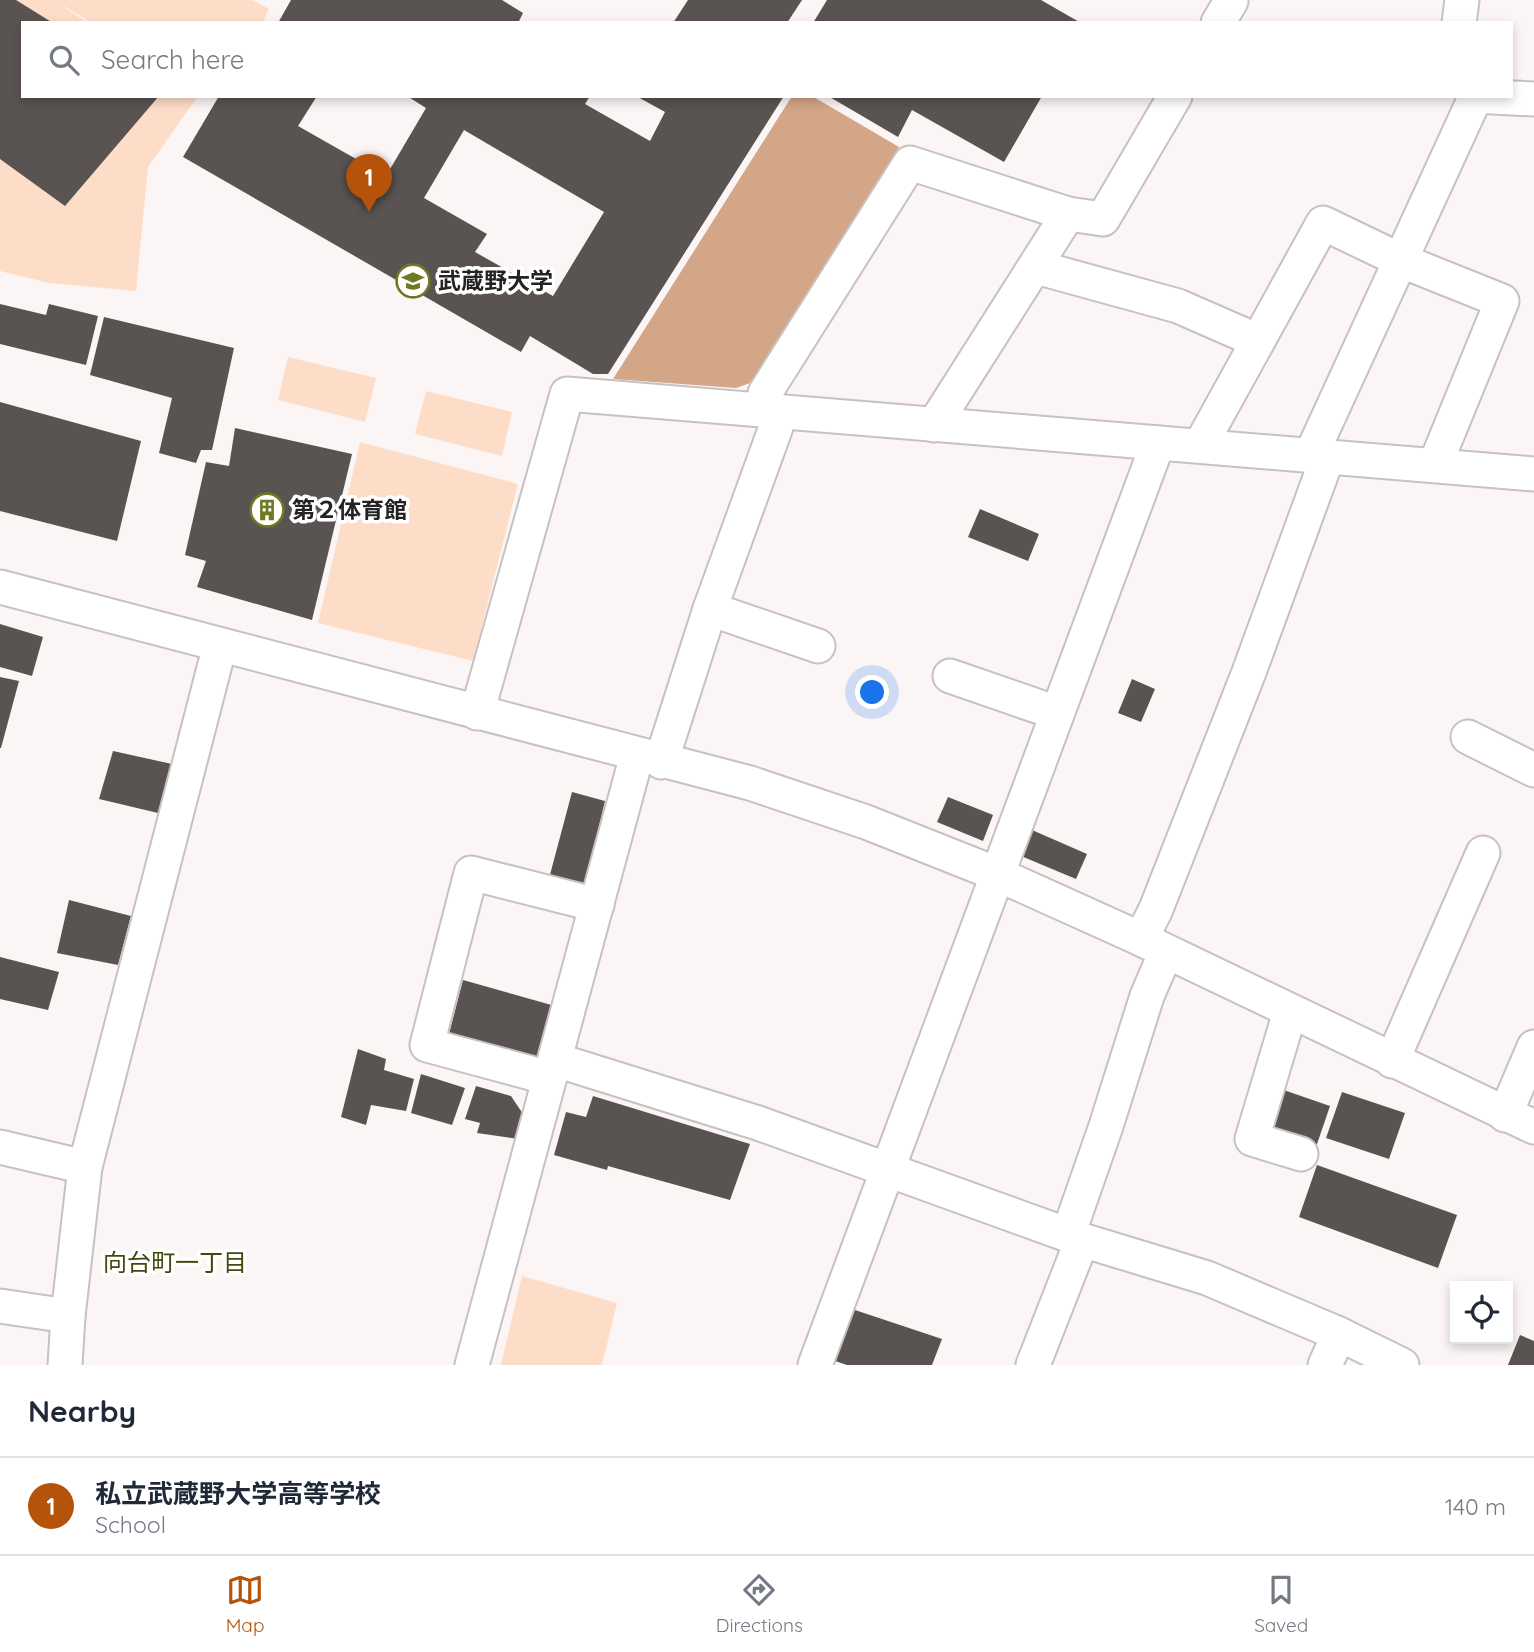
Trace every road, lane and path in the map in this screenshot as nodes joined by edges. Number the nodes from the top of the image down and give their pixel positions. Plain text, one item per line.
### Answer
1 (1229, 0) edge
2 (1243, 0) edge
3 (1462, 0) edge
4 (1219, 21) edge
5 (1459, 21) edge
6 (1174, 98) edge
7 (1474, 98) edge
8 (1504, 98) edge
9 (1534, 99) edge
10 (1068, 214) junction
11 (1402, 261) junction
12 (1036, 267) junction
13 (1258, 341) junction
14 (771, 412) junction
15 (934, 425) junction
16 (1158, 443) junction
17 (1200, 446) junction
18 (1320, 455) junction
19 (1435, 465) junction
20 (1534, 474) edge
21 (0, 587) edge
22 (710, 610) junction
23 (220, 645) junction
24 (818, 646) dead end
25 (950, 676) dead end
26 (477, 713) junction
27 (1057, 713) junction
28 (1468, 737) dead end
29 (649, 758) junction
30 (1534, 770) edge
31 (1483, 853) dead end
32 (997, 874) junction
33 (597, 905) junction
34 (1153, 946) junction
35 (1290, 1012) junction
36 (1534, 1047) edge
37 (1392, 1061) junction
38 (552, 1069) junction
39 (1519, 1121) edge
40 (0, 1147) edge
41 (1301, 1154) dead end
42 (85, 1167) junction
43 (886, 1170) junction
44 (1075, 1238) junction
45 (0, 1306) edge
46 (68, 1316) junction
47 (1339, 1334) junction
48 (65, 1365) edge
49 (472, 1365) edge
50 (814, 1365) edge
51 (1033, 1365) edge
52 (1325, 1365) edge
53 (1402, 1365) edge

1 - 2 street
1 - 4 street
3 - 5 street
6 - 10 street
7 - 11 street
8 - 9 street
10 - 12 street
10 - 14 street
11 - 13 street
11 - 18 street
11 - 19 street
12 - 13 street
12 - 15 street
13 - 17 street
14 - 15 street
14 - 22 street
14 - 26 street
15 - 16 street
16 - 17 street
16 - 27 street
17 - 18 street
18 - 19 street
18 - 34 street
19 - 20 street
21 - 23 street
22 - 24 street
22 - 29 street
23 - 26 street
23 - 42 street
25 - 27 street
26 - 29 street
27 - 32 street
28 - 30 street
29 - 32 street
29 - 33 street
31 - 37 street
32 - 34 street
32 - 43 street
33 - 38 street
33 - 38 street
34 - 35 street
34 - 44 street
35 - 37 street
35 - 41 street
36 - 39 street
37 - 39 street
38 - 43 street
38 - 49 street
40 - 42 street
42 - 46 street
43 - 44 street
43 - 50 street
44 - 47 street
44 - 51 street
45 - 46 street
46 - 48 street
47 - 52 street
47 - 53 street

